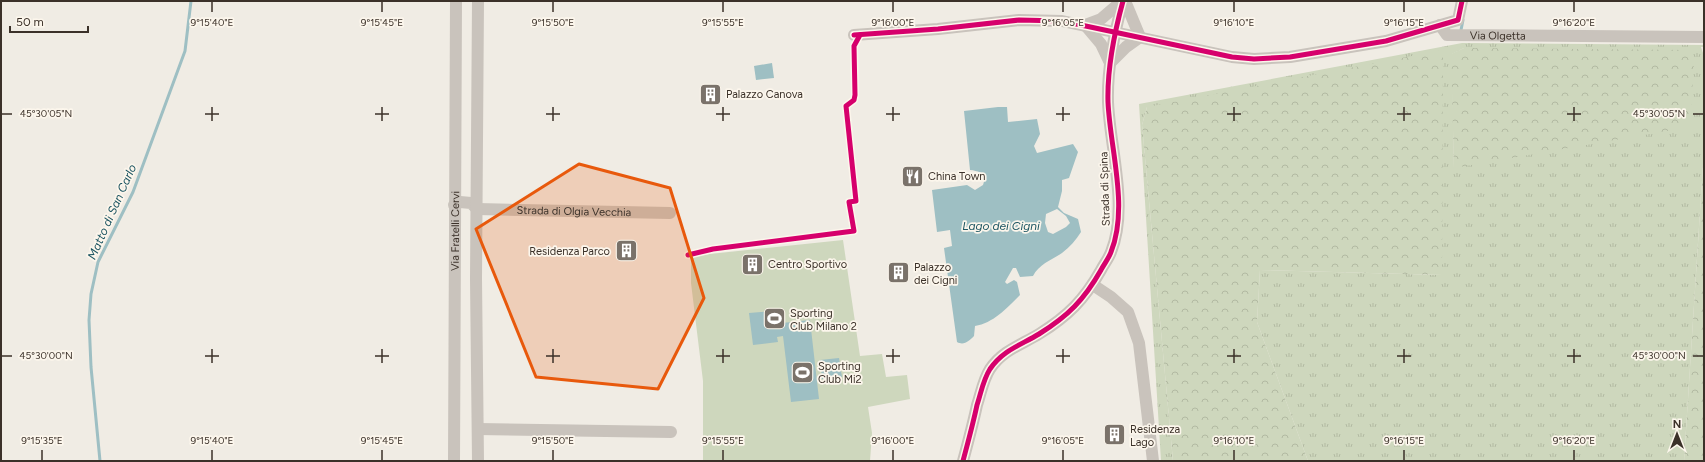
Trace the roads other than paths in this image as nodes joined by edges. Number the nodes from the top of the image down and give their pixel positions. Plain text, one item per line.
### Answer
1 (456, 1) edge
2 (478, 1) edge
3 (1123, 1) edge
4 (1462, 1) edge
5 (1086, 25) junction
6 (1440, 25) junction
7 (1115, 32) junction
8 (854, 35) dead end
9 (1704, 36) edge
10 (1140, 37) junction
11 (1110, 63) junction
12 (455, 208) junction
13 (477, 209) junction
14 (670, 213) dead end
15 (1093, 285) junction
16 (478, 429) junction
17 (671, 432) dead end
18 (454, 461) edge
19 (478, 461) edge
20 (963, 461) edge
21 (1153, 461) edge

1 - 12 street, Via Fratelli Cervi
2 - 13 street, Via Fratelli Cervi
3 - 5 street
3 - 7 street, Strada di Spina
3 - 10 street
4 - 6 street
5 - 7 street
5 - 8 street
5 - 11 street
6 - 9 street, Via Olgetta
6 - 10 street
7 - 10 street
7 - 11 street, Strada di Spina
10 - 11 street
11 - 15 street, Strada di Spina
12 - 13 street
12 - 18 street, Via Fratelli Cervi
13 - 14 street, Strada di Olgia Vecchia
13 - 16 street, Via Fratelli Cervi
15 - 20 street, Strada di Spina
15 - 21 street
16 - 17 street
16 - 19 street, Via Fratelli Cervi

